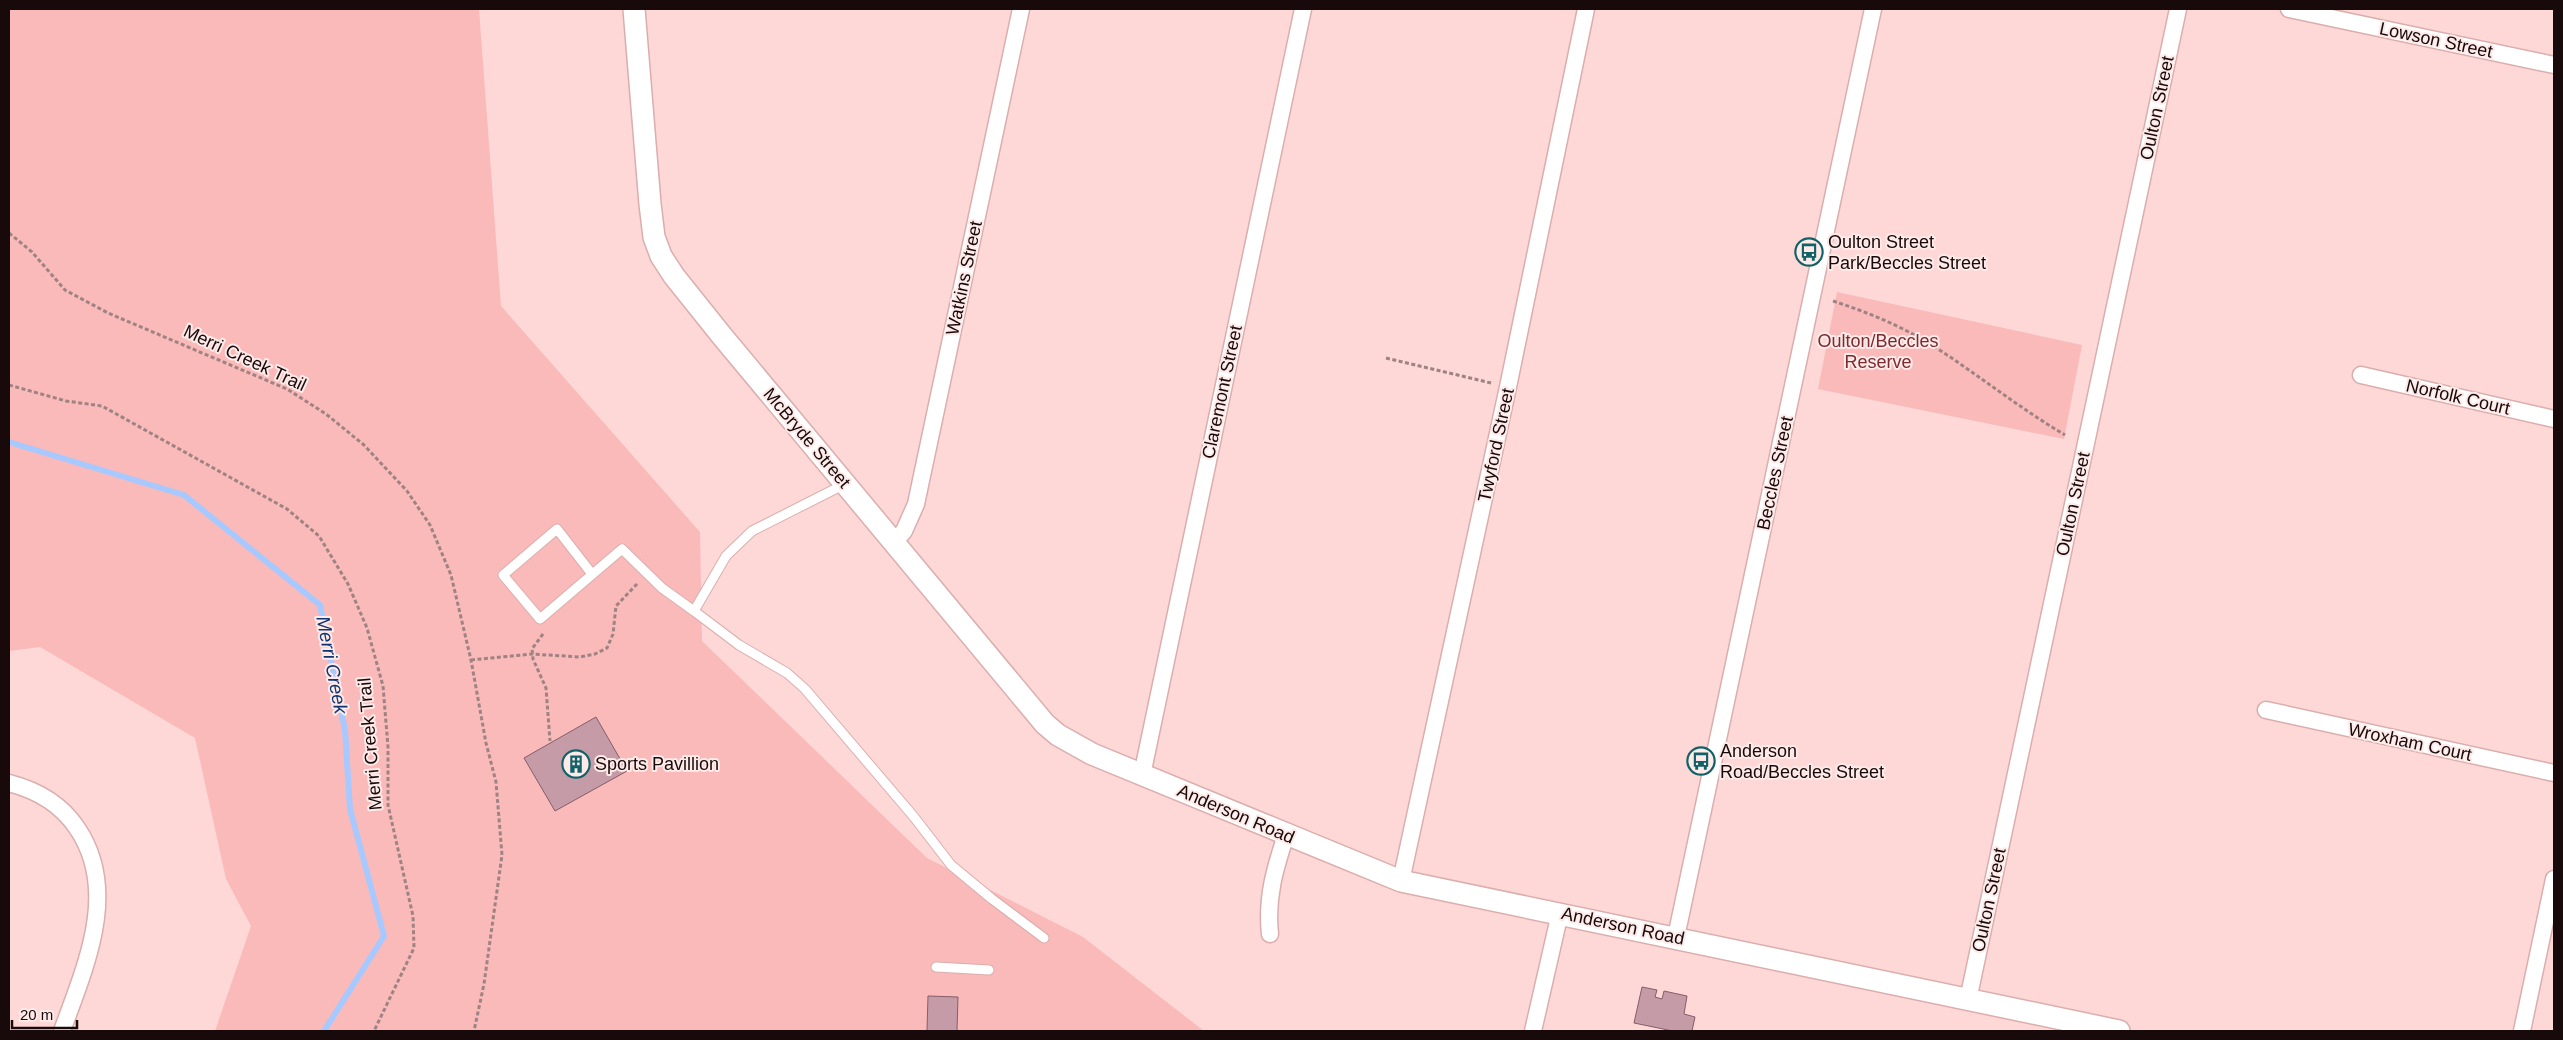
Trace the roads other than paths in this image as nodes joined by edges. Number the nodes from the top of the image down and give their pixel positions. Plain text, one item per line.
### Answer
1 (634, 9) edge
2 (1021, 9) edge
3 (1303, 9) edge
4 (1586, 9) edge
5 (1873, 9) edge
6 (2178, 9) edge
7 (2289, 9) edge
8 (2554, 65) edge
9 (2361, 375) dead end
10 (2554, 419) edge
11 (845, 484) junction
12 (894, 542) junction
13 (592, 574) junction
14 (694, 611) junction
15 (2266, 710) dead end
16 (2554, 773) edge
17 (1142, 775) junction
18 (9, 783) edge
19 (1286, 835) junction
20 (2554, 879) edge
21 (1401, 881) junction
22 (1560, 913) junction
23 (1270, 934) dead end
24 (1676, 937) junction
25 (1044, 938) dead end
26 (936, 966) dead end
27 (989, 970) dead end
28 (1968, 1000) junction
29 (62, 1031) edge
30 (1533, 1031) edge
31 (2119, 1031) edge
32 (2522, 1031) edge

1 - 11 street, McBryde Street
2 - 12 street, Watkins Street
3 - 17 street, Claremont Street
4 - 21 street, Twyford Street
5 - 24 street, Beccles Street
6 - 28 street, Oulton Street
7 - 8 street, Lowson Street
9 - 10 street, Norfolk Court
11 - 12 street, McBryde Street
11 - 14 lane
12 - 17 street, McBryde Street
13 - 13 lane
13 - 14 lane
14 - 25 lane
15 - 16 street, Wroxham Court
17 - 19 street, Anderson Road
18 - 29 street
19 - 21 street, Anderson Road
19 - 23 street
20 - 32 street
21 - 22 street, Anderson Road
22 - 24 street, Anderson Road
22 - 30 street
24 - 28 street, Anderson Road
26 - 27 lane
28 - 31 street, Anderson Road

